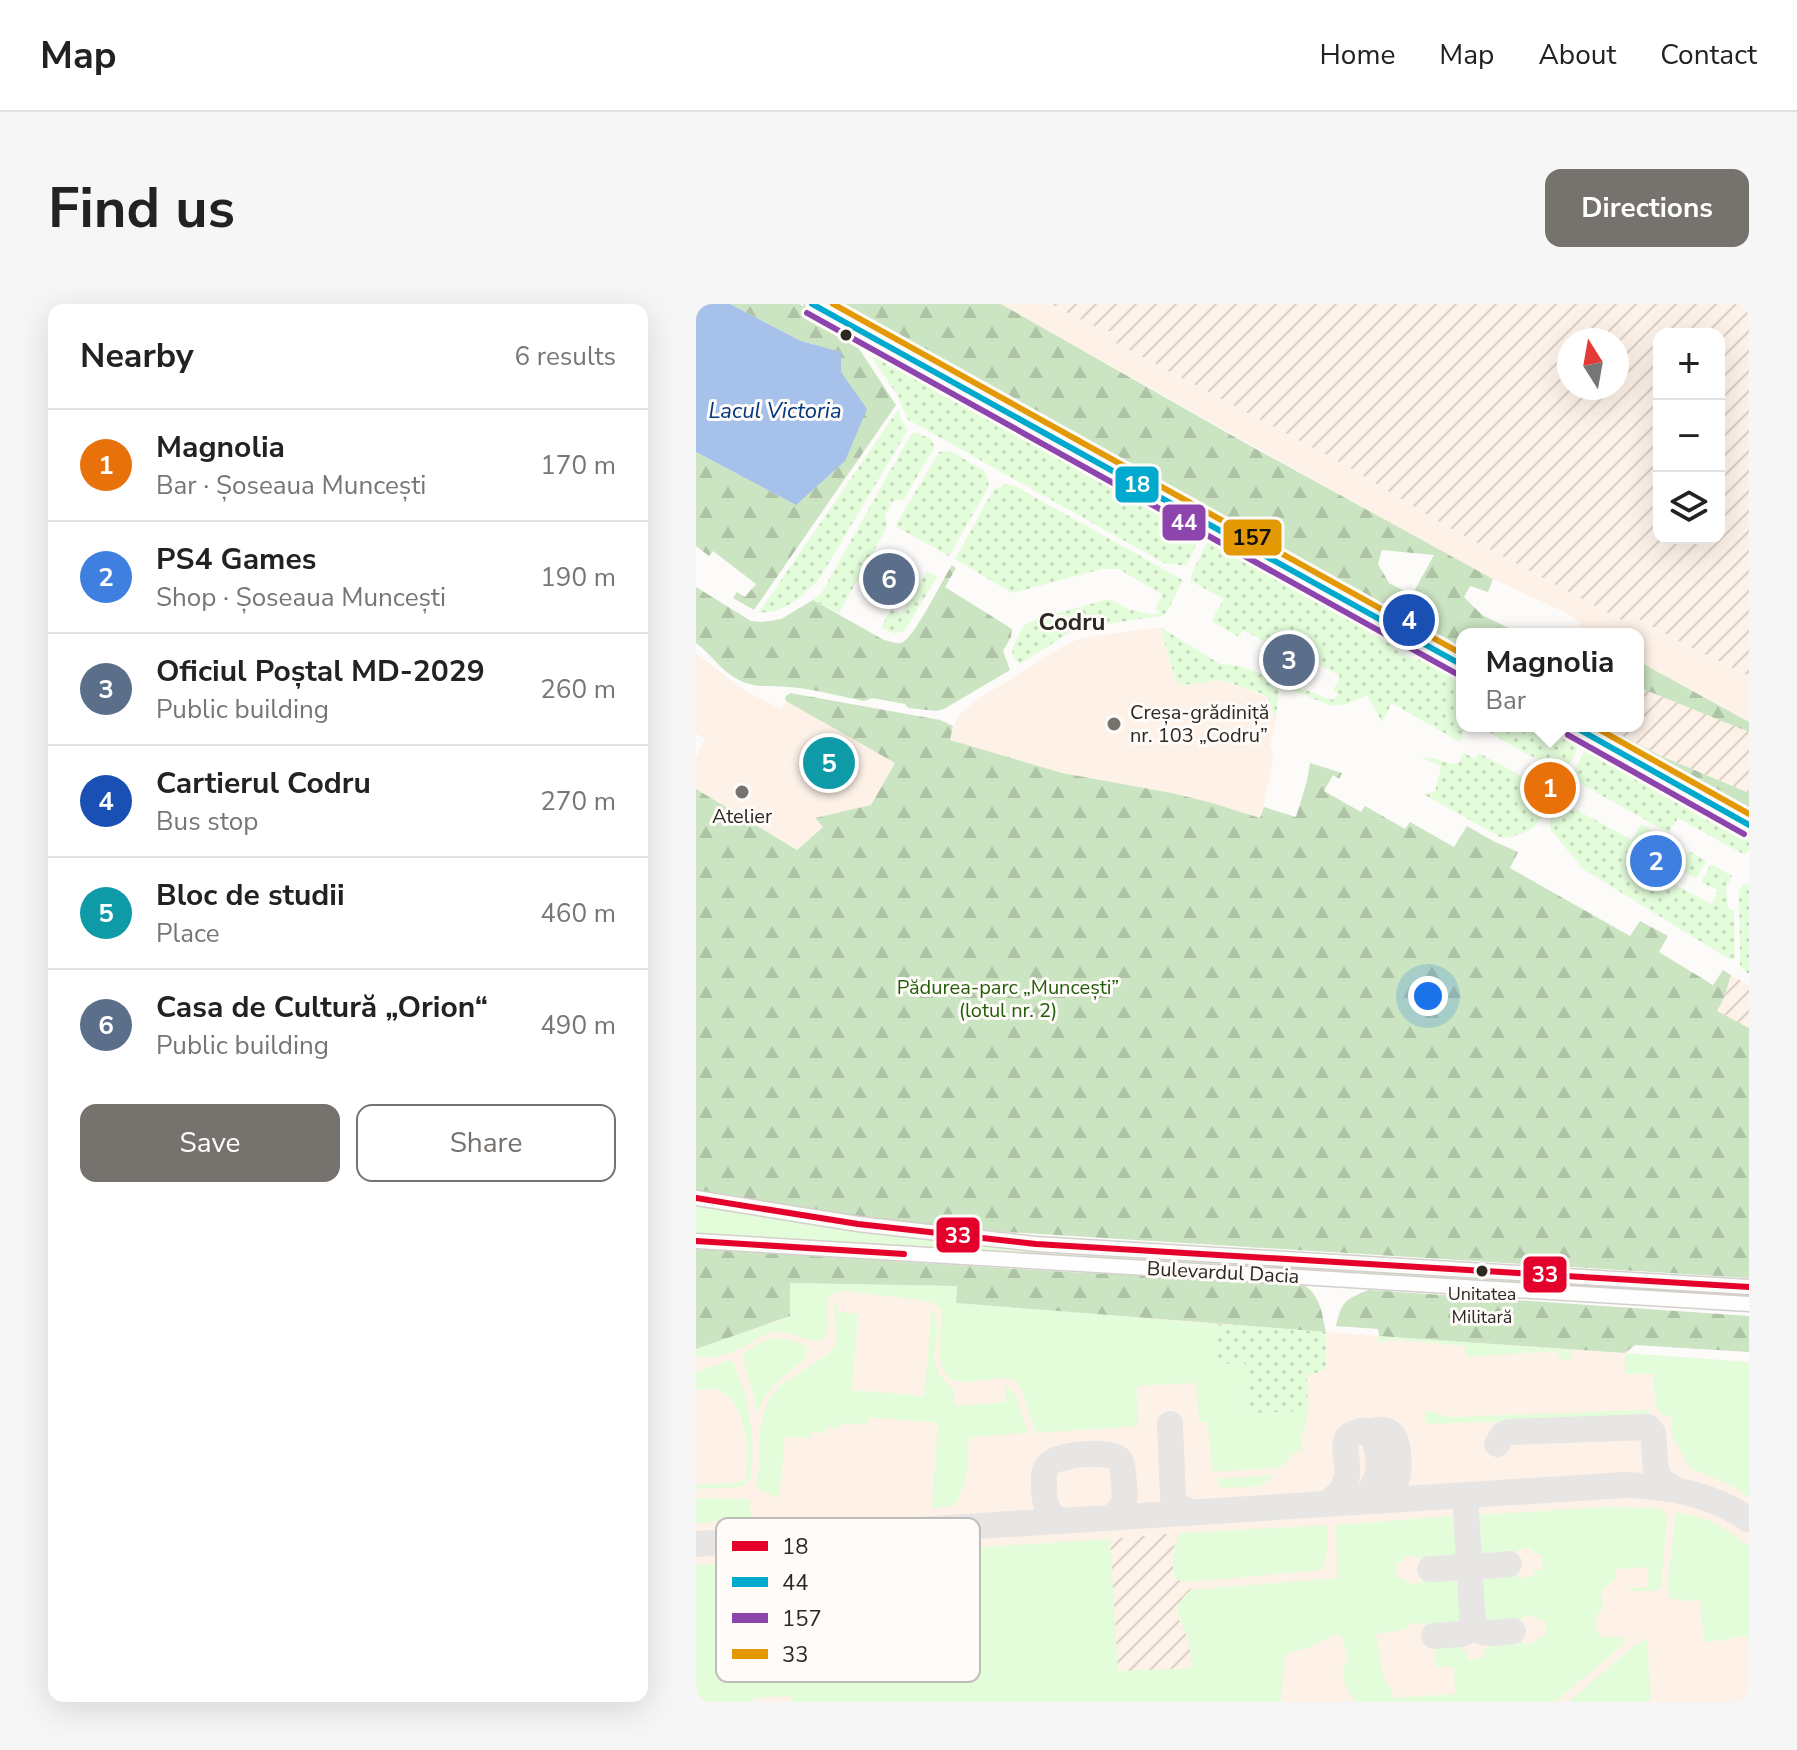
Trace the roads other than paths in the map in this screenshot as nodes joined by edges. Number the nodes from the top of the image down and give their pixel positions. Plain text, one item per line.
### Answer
1 (812, 304) edge
2 (1456, 662) edge
3 (1584, 732) edge
4 (1749, 825) edge
5 (696, 1198) edge
6 (696, 1241) edge
7 (1325, 1262) junction
8 (1324, 1279) junction
9 (1749, 1287) edge
10 (1749, 1304) edge

1 - 2 main road
3 - 4 main road
5 - 7 main road, Bulevardul Dacia
6 - 8 main road, Bulevardul Dacia
7 - 8 main road
7 - 9 main road, Bulevardul Dacia
8 - 10 main road, Bulevardul Dacia

